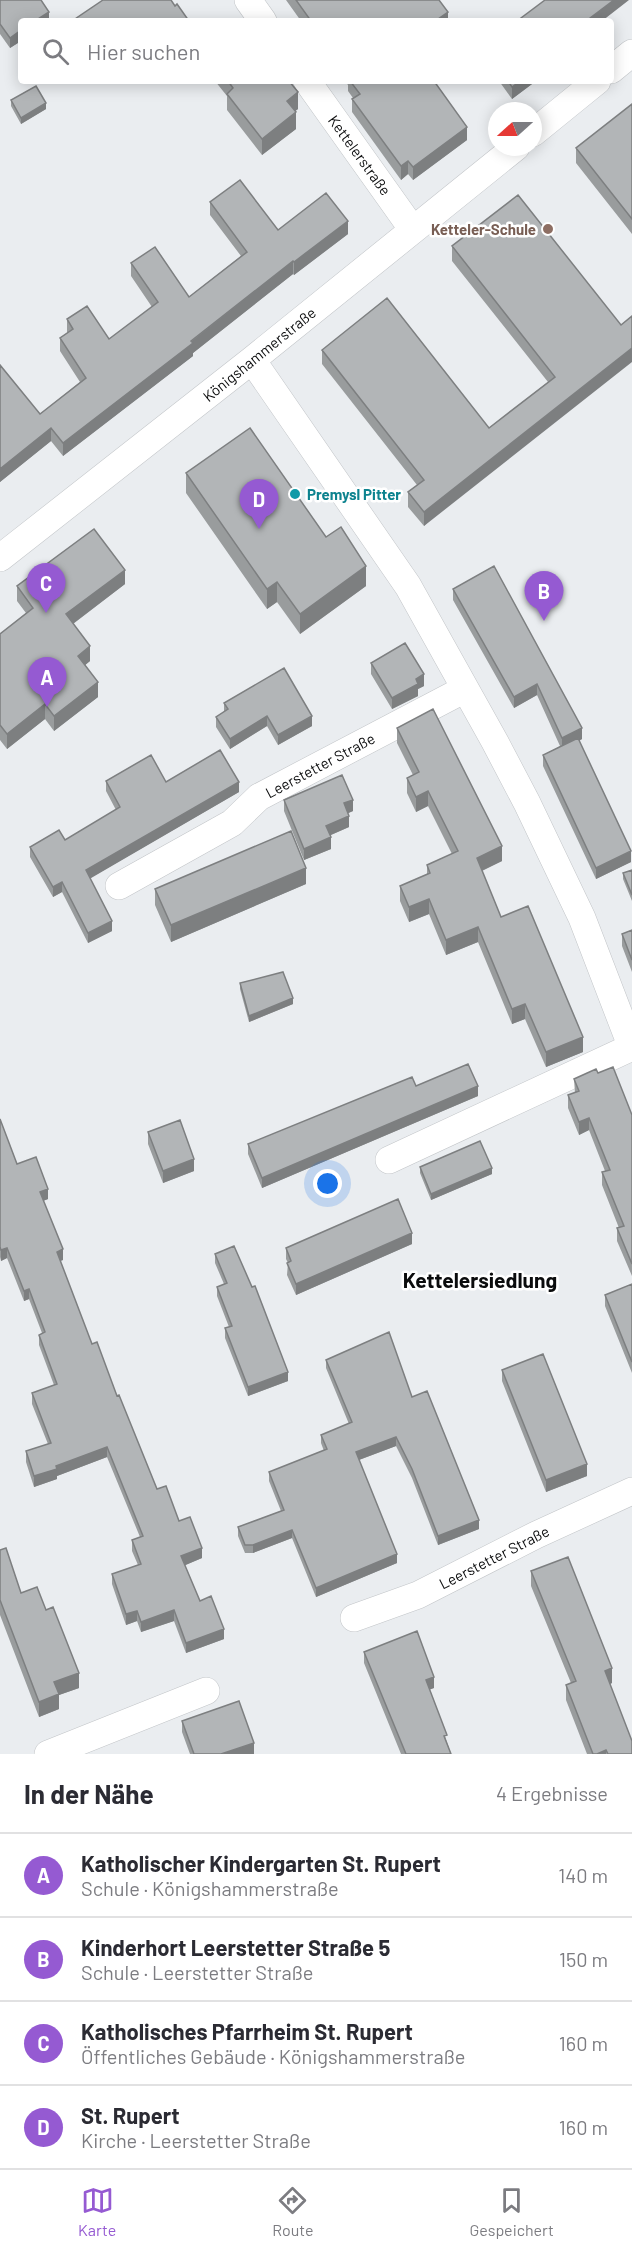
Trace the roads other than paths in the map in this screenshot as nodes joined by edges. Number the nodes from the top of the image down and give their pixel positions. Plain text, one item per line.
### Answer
1 (248, 0) edge
2 (261, 18) edge
3 (632, 53) edge
4 (614, 68) edge
5 (308, 84) edge
6 (593, 84) edge
7 (542, 126) edge
8 (505, 156) edge
9 (413, 230) junction
10 (252, 360) junction
11 (0, 558) edge
12 (465, 689) junction
13 (119, 886) dead end
14 (632, 1048) edge
15 (389, 1160) dead end
16 (632, 1491) edge
17 (354, 1618) dead end
18 (206, 1692) dead end
19 (48, 1754) edge

1 - 2 street
3 - 4 street
5 - 9 street, Kettelerstraße
6 - 7 street
8 - 9 street, Königshammerstraße
9 - 10 street, Königshammerstraße
10 - 11 street, Königshammerstraße
10 - 12 street
12 - 13 street, Leerstetter Straße
12 - 14 street
14 - 15 street
16 - 17 street, Leerstetter Straße
18 - 19 street

